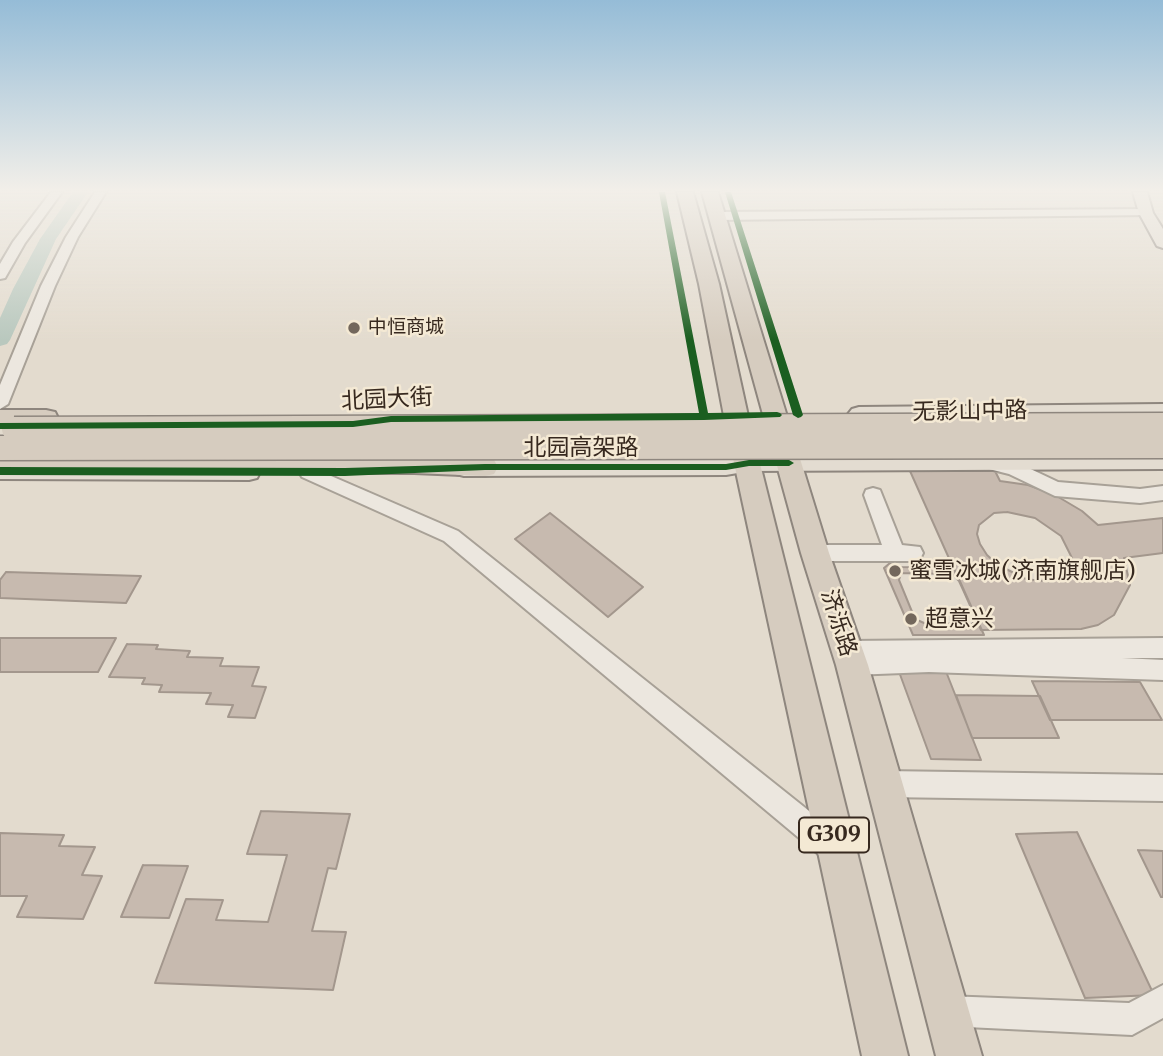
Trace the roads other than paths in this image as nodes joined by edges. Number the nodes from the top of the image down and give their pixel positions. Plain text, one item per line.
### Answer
1 (20, 241) edge
2 (70, 241) edge
3 (698, 241) edge
4 (725, 241) edge
5 (0, 275) edge
6 (0, 404) edge
7 (1163, 411) edge
8 (777, 415) junction
9 (736, 416) junction
10 (0, 418) edge
11 (391, 419) junction
12 (1163, 425) edge
13 (0, 427) edge
14 (1163, 446) edge
15 (0, 448) edge
16 (0, 461) edge
17 (425, 461) junction
18 (1163, 461) edge
19 (980, 462) junction
20 (749, 463) junction
21 (789, 463) junction
22 (485, 467) junction
23 (0, 471) edge
24 (308, 472) junction
25 (1163, 493) edge
26 (873, 495) dead end
27 (815, 554) junction
28 (1163, 648) edge
29 (849, 658) junction
30 (1163, 670) edge
31 (884, 784) junction
32 (1163, 788) edge
33 (838, 852) junction
34 (1163, 1000) edge
35 (946, 1012) junction
36 (885, 1056) edge
37 (958, 1056) edge

1 - 5 street
2 - 6 street
3 - 9 highway, G309
4 - 8 highway, 济泺路 / G309
7 - 8 main road, 无影山中路
8 - 9 main road, 北园大街
8 - 21 highway, 济泺路 / G309
9 - 11 main road, 北园大街
9 - 20 highway, G309
10 - 11 highway
11 - 13 main road, 北园大街
12 - 13 highway, 北园高架路, bridge
14 - 15 highway, 北园高架路, bridge
16 - 17 highway
17 - 20 main road
17 - 22 highway
18 - 19 main road
19 - 21 main road
19 - 25 street
20 - 21 main road
20 - 22 main road
20 - 33 highway, G309
21 - 27 highway, 济泺路 / G309
22 - 24 main road
23 - 24 main road
24 - 33 street
26 - 27 street
27 - 29 highway, 济泺路 / G309
28 - 29 street
29 - 30 street
29 - 31 highway, 济泺路 / G309
31 - 32 street
31 - 35 highway, 济泺路 / G309
33 - 36 highway, G309
34 - 35 street
35 - 37 highway, 济泺路 / G309

